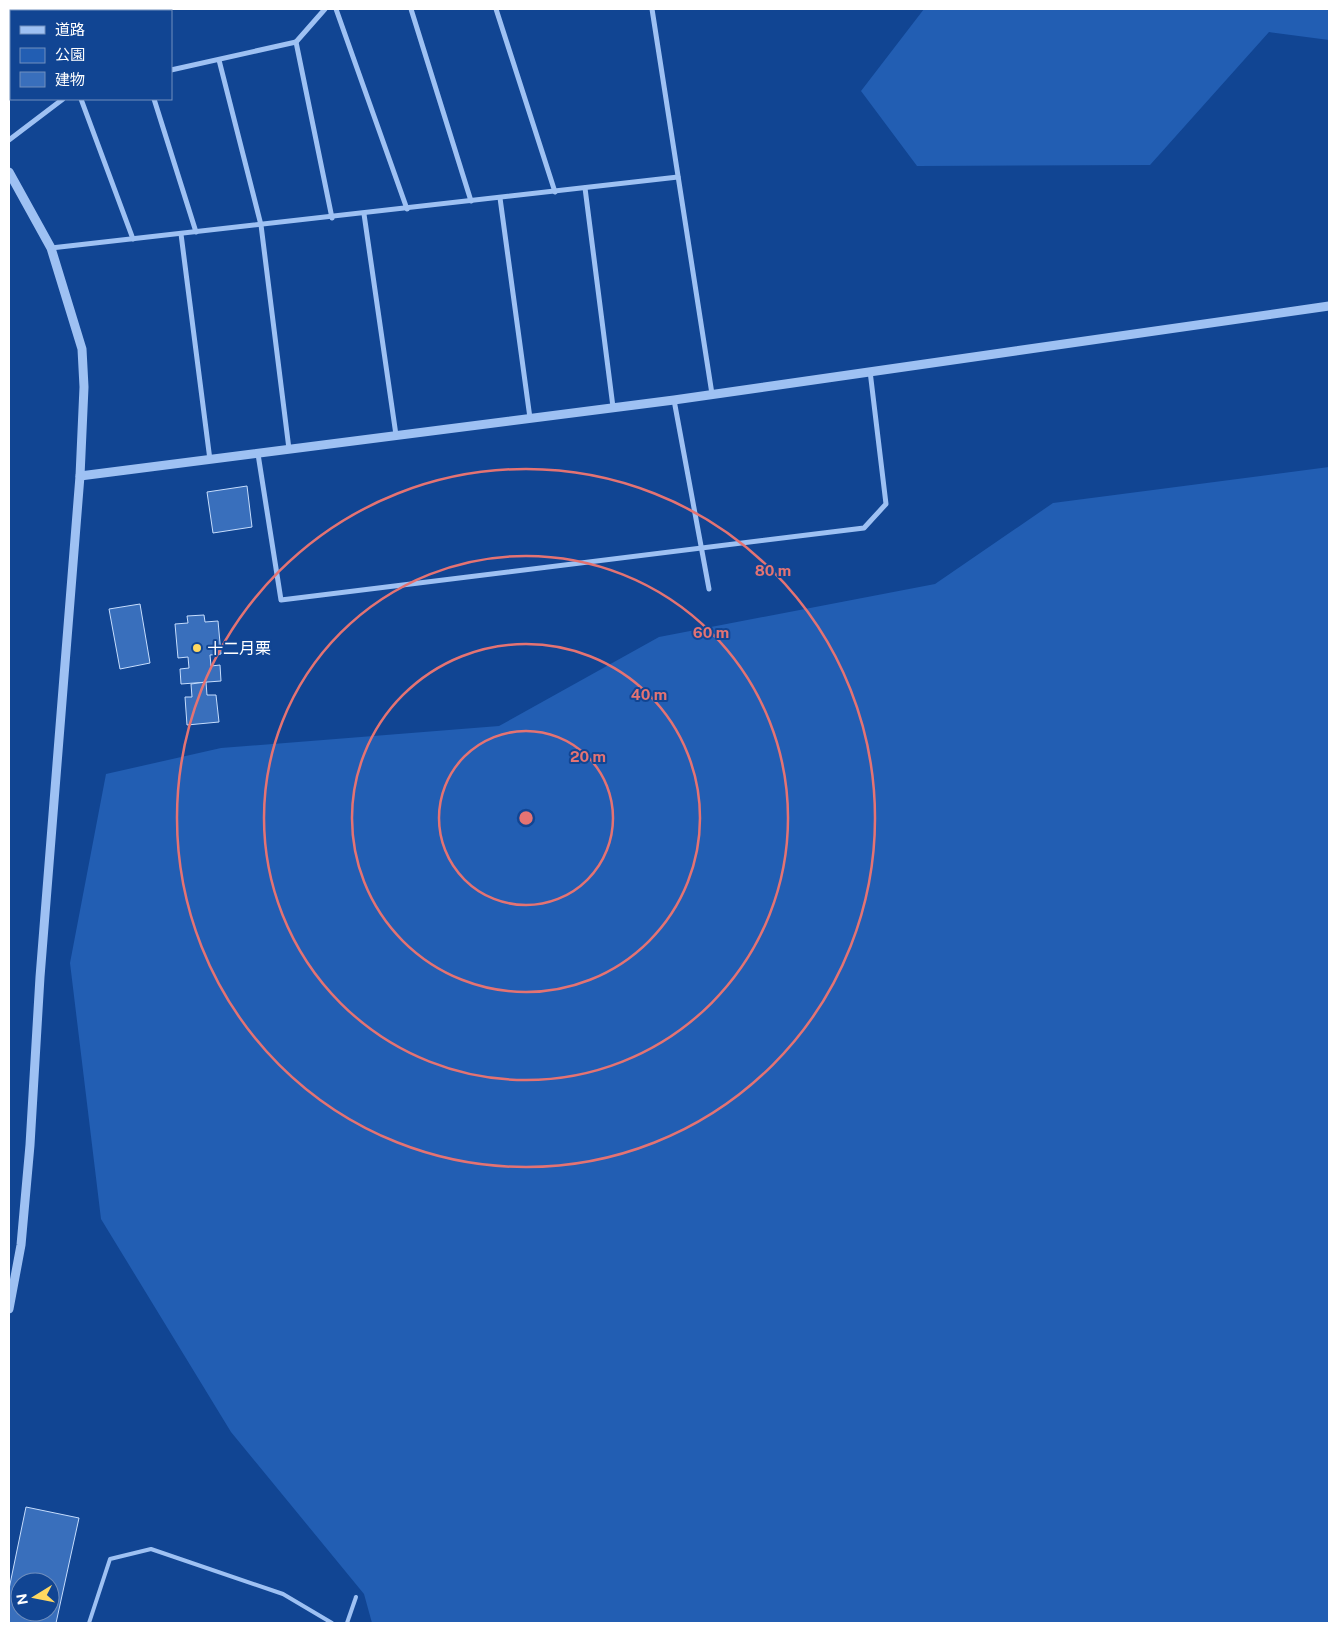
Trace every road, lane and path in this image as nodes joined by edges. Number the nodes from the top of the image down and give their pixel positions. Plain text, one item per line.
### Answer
1 (325, 9) edge
2 (336, 9) edge
3 (411, 9) edge
4 (496, 9) edge
5 (652, 9) edge
6 (296, 42) junction
7 (218, 60) junction
8 (172, 70) edge
9 (62, 100) edge
10 (81, 100) edge
11 (154, 100) edge
12 (9, 140) edge
13 (9, 172) edge
14 (678, 177) junction
15 (585, 188) junction
16 (555, 192) junction
17 (500, 198) junction
18 (471, 201) junction
19 (407, 209) junction
20 (364, 214) junction
21 (332, 218) junction
22 (260, 225) junction
23 (196, 232) junction
24 (182, 234) junction
25 (133, 239) junction
26 (51, 248) junction
27 (1329, 306) edge
28 (870, 371) junction
29 (712, 394) junction
30 (674, 400) junction
31 (613, 407) junction
32 (530, 418) junction
33 (396, 435) junction
34 (289, 449) junction
35 (258, 454) junction
36 (210, 460) junction
37 (80, 476) junction
38 (701, 548) junction
39 (709, 589) dead end
40 (9, 1309) edge
41 (356, 1597) dead end
42 (89, 1623) edge
43 (332, 1623) edge
44 (347, 1623) edge

1 - 6 street
2 - 19 street
3 - 18 street
4 - 16 street
5 - 14 street
6 - 7 street
6 - 21 street
7 - 8 street
7 - 22 street
9 - 12 street
10 - 25 street
11 - 23 street
13 - 26 street
14 - 15 street
14 - 29 street
15 - 16 street
15 - 31 street
16 - 17 street
17 - 18 street
17 - 32 street
18 - 19 street
19 - 20 street
20 - 21 street
20 - 33 street
21 - 22 street
22 - 23 street
22 - 34 street
23 - 24 street
24 - 25 street
24 - 36 street
25 - 26 street
26 - 37 street
27 - 28 street
28 - 29 street
28 - 38 street
29 - 30 street
30 - 31 street
30 - 38 street
31 - 32 street
32 - 33 street
33 - 34 street
34 - 35 street
35 - 36 street
35 - 38 street
36 - 37 street
37 - 40 street
38 - 39 street
41 - 44 lane
42 - 43 lane

